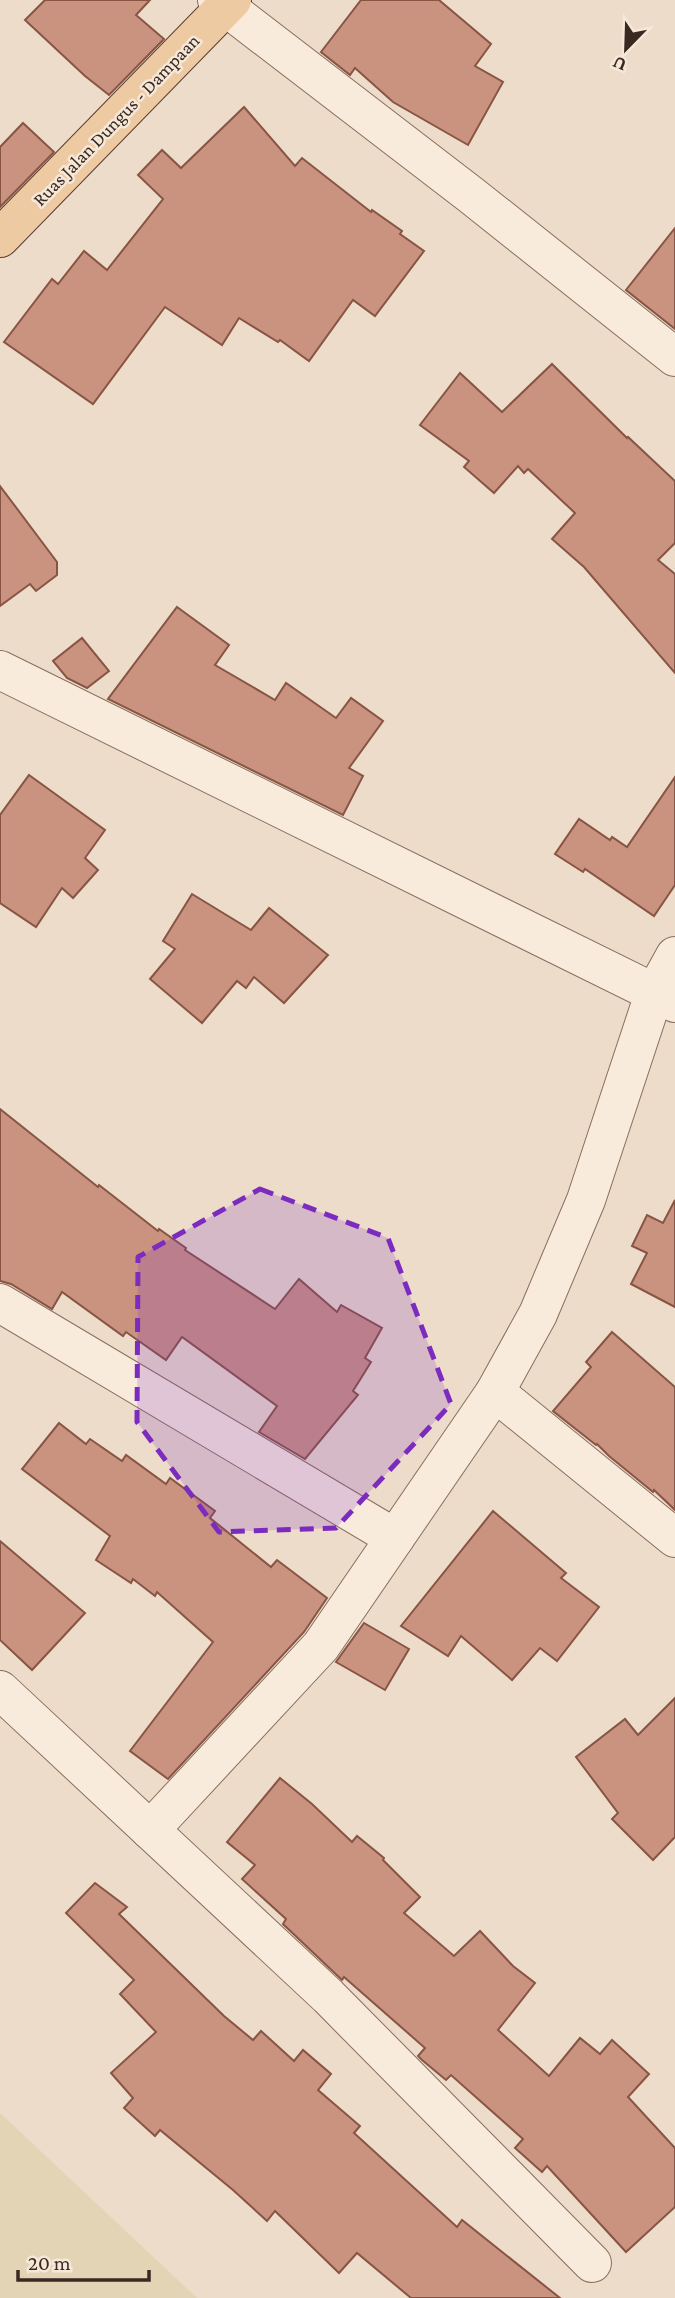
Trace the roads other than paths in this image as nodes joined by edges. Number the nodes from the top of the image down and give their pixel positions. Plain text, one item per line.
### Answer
1 (225, 2) edge
2 (0, 239) edge
3 (675, 356) edge
4 (0, 670) edge
5 (675, 956) edge
6 (665, 999) edge
7 (0, 1303) edge
8 (495, 1392) junction
9 (395, 1538) junction
10 (675, 1538) edge
11 (0, 1690) edge
12 (150, 1830) junction
13 (592, 2263) dead end

1 - 2 main road, Ruas Jalan Dungus - Dampaan
1 - 3 street
4 - 6 street
5 - 6 street
6 - 8 street
7 - 9 street
8 - 9 street
8 - 10 street
9 - 12 street
11 - 12 street
12 - 13 street

